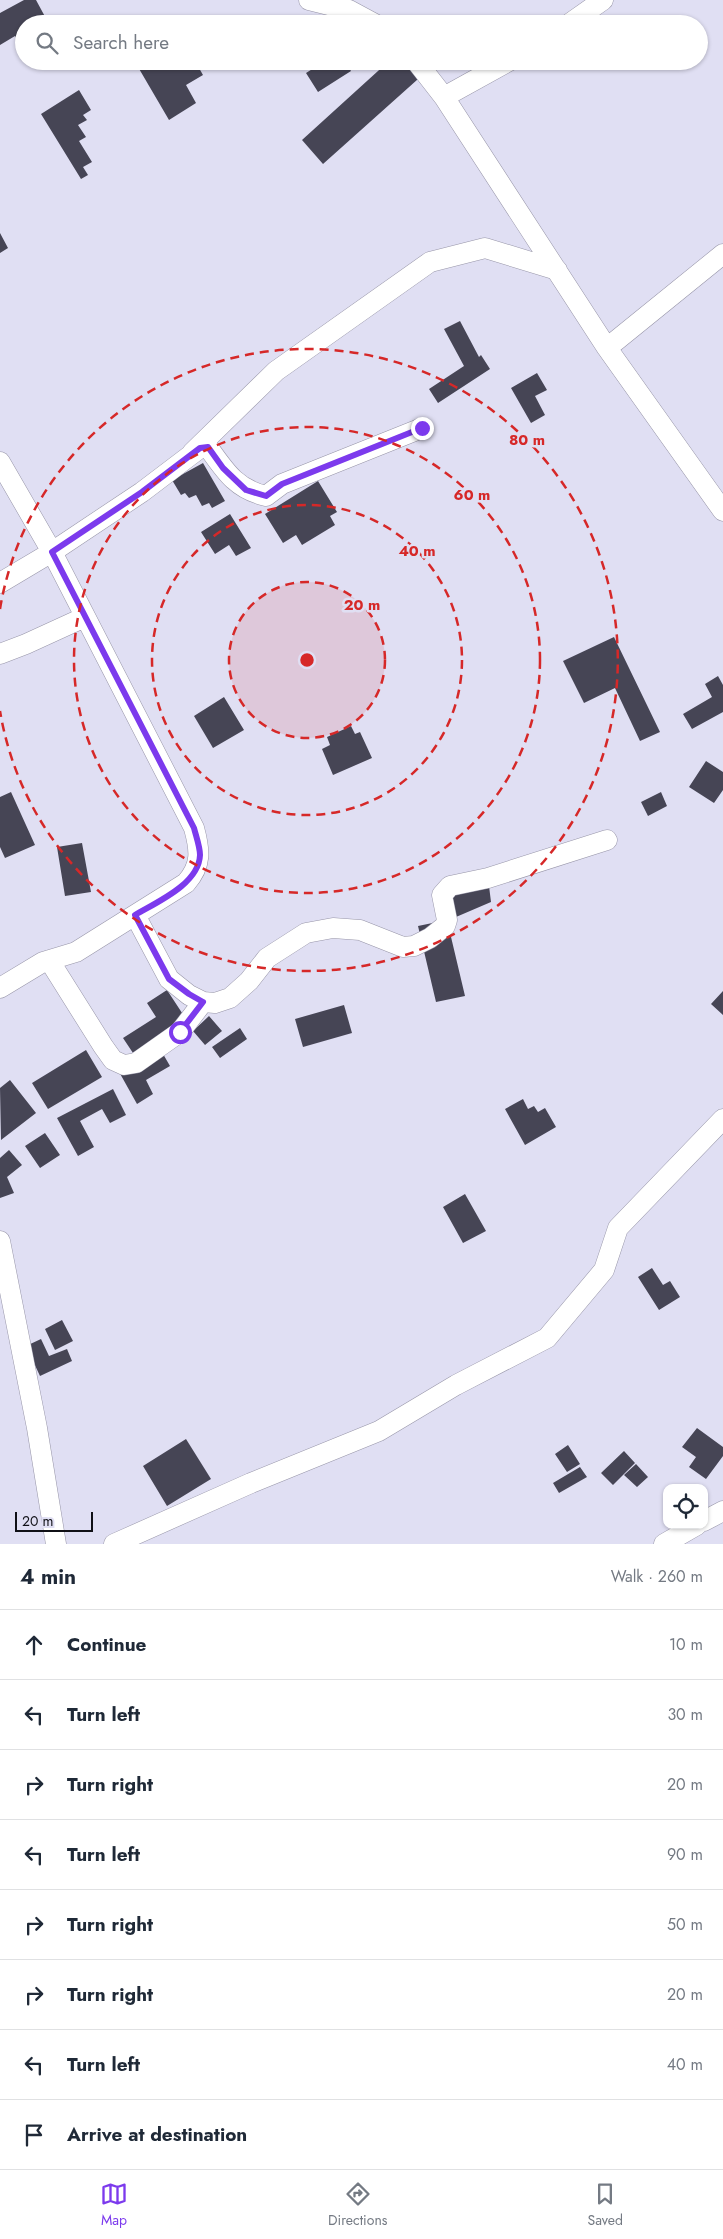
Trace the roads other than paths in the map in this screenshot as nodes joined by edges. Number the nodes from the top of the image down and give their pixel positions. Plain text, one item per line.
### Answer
1 (309, 0) edge
2 (603, 0) edge
3 (358, 15) edge
4 (581, 15) edge
5 (423, 70) edge
6 (493, 70) edge
7 (444, 97) junction
8 (723, 254) edge
9 (557, 270) junction
10 (607, 348) junction
11 (422, 428) dead end
12 (190, 454) junction
13 (0, 462) edge
14 (723, 511) edge
15 (52, 552) junction
16 (0, 583) edge
17 (85, 616) junction
18 (0, 654) edge
19 (607, 840) dead end
20 (135, 915) junction
21 (49, 960) junction
22 (0, 988) edge
23 (203, 1002) junction
24 (723, 1119) edge
25 (0, 1241) edge
26 (723, 1511) edge
27 (708, 1519) edge
28 (690, 1529) edge
29 (56, 1544) edge
30 (114, 1544) edge
31 (664, 1544) edge

1 - 3 street
2 - 4 street
5 - 7 street
6 - 7 street
7 - 9 street
8 - 10 street
9 - 10 street
9 - 12 street
10 - 14 street
11 - 12 street
12 - 15 street
13 - 15 street
15 - 16 street
15 - 17 street
17 - 18 street
17 - 20 street
19 - 23 street
20 - 21 street
20 - 23 street
21 - 22 street
21 - 23 street
24 - 30 street
25 - 29 street
26 - 27 street
28 - 31 street

